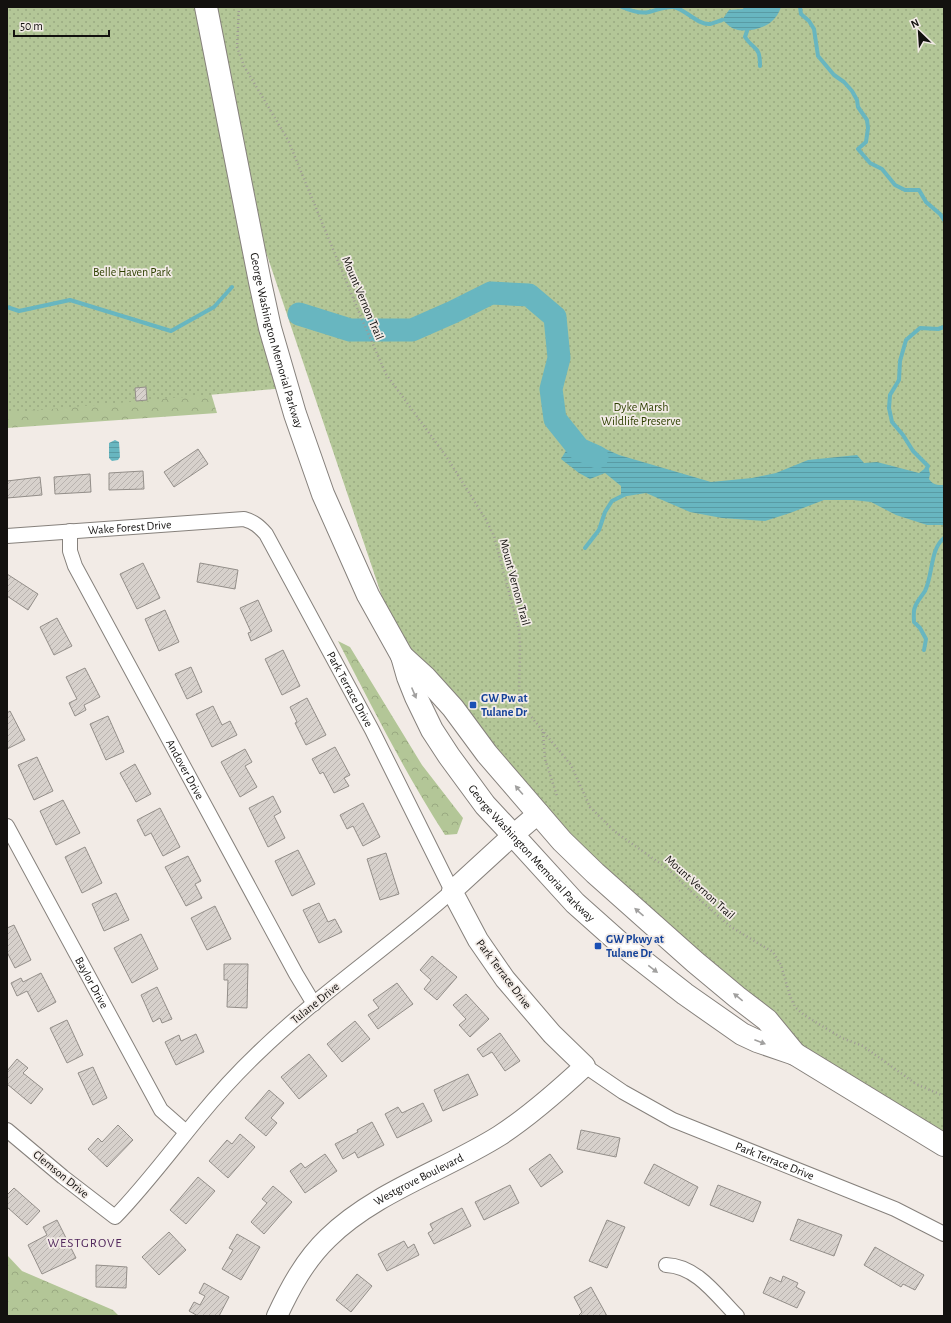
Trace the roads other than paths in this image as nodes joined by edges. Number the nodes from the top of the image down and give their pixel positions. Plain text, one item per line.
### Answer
1 (206, 7) edge
2 (251, 521) joint
3 (70, 531) junction
4 (7, 536) edge
5 (402, 656) junction
6 (539, 813) junction
7 (7, 826) edge
8 (513, 835) junction
9 (452, 892) junction
10 (314, 1004) junction
11 (795, 1054) junction
12 (585, 1066) junction
13 (7, 1130) edge
14 (186, 1132) junction
15 (944, 1144) edge
16 (115, 1217) joint
17 (944, 1234) edge
18 (666, 1265) dead end
19 (277, 1316) edge
20 (737, 1316) edge

1 - 5 main road, George Washington Memorial Parkway
2 - 3 street, Wake Forest Drive
2 - 9 street, Park Terrace Drive
3 - 4 street, Wake Forest Drive
3 - 10 street, Andover Drive
6 -> 5 main road, George Washington Memorial Parkway
5 -> 8 main road, George Washington Memorial Parkway
6 - 8 street, Tulane Drive
11 -> 6 main road, George Washington Memorial Parkway
7 - 14 street, Baylor Drive
8 - 9 street, Tulane Drive
8 -> 11 main road, George Washington Memorial Parkway
9 - 10 street, Tulane Drive
9 - 12 street, Park Terrace Drive
10 - 14 street, Tulane Drive
11 - 15 main road, George Washington Memorial Parkway
12 - 17 street, Park Terrace Drive
12 - 19 street, Westgrove Boulevard
13 - 16 street, Clemson Drive
14 - 16 street, Tulane Drive
18 - 20 street

